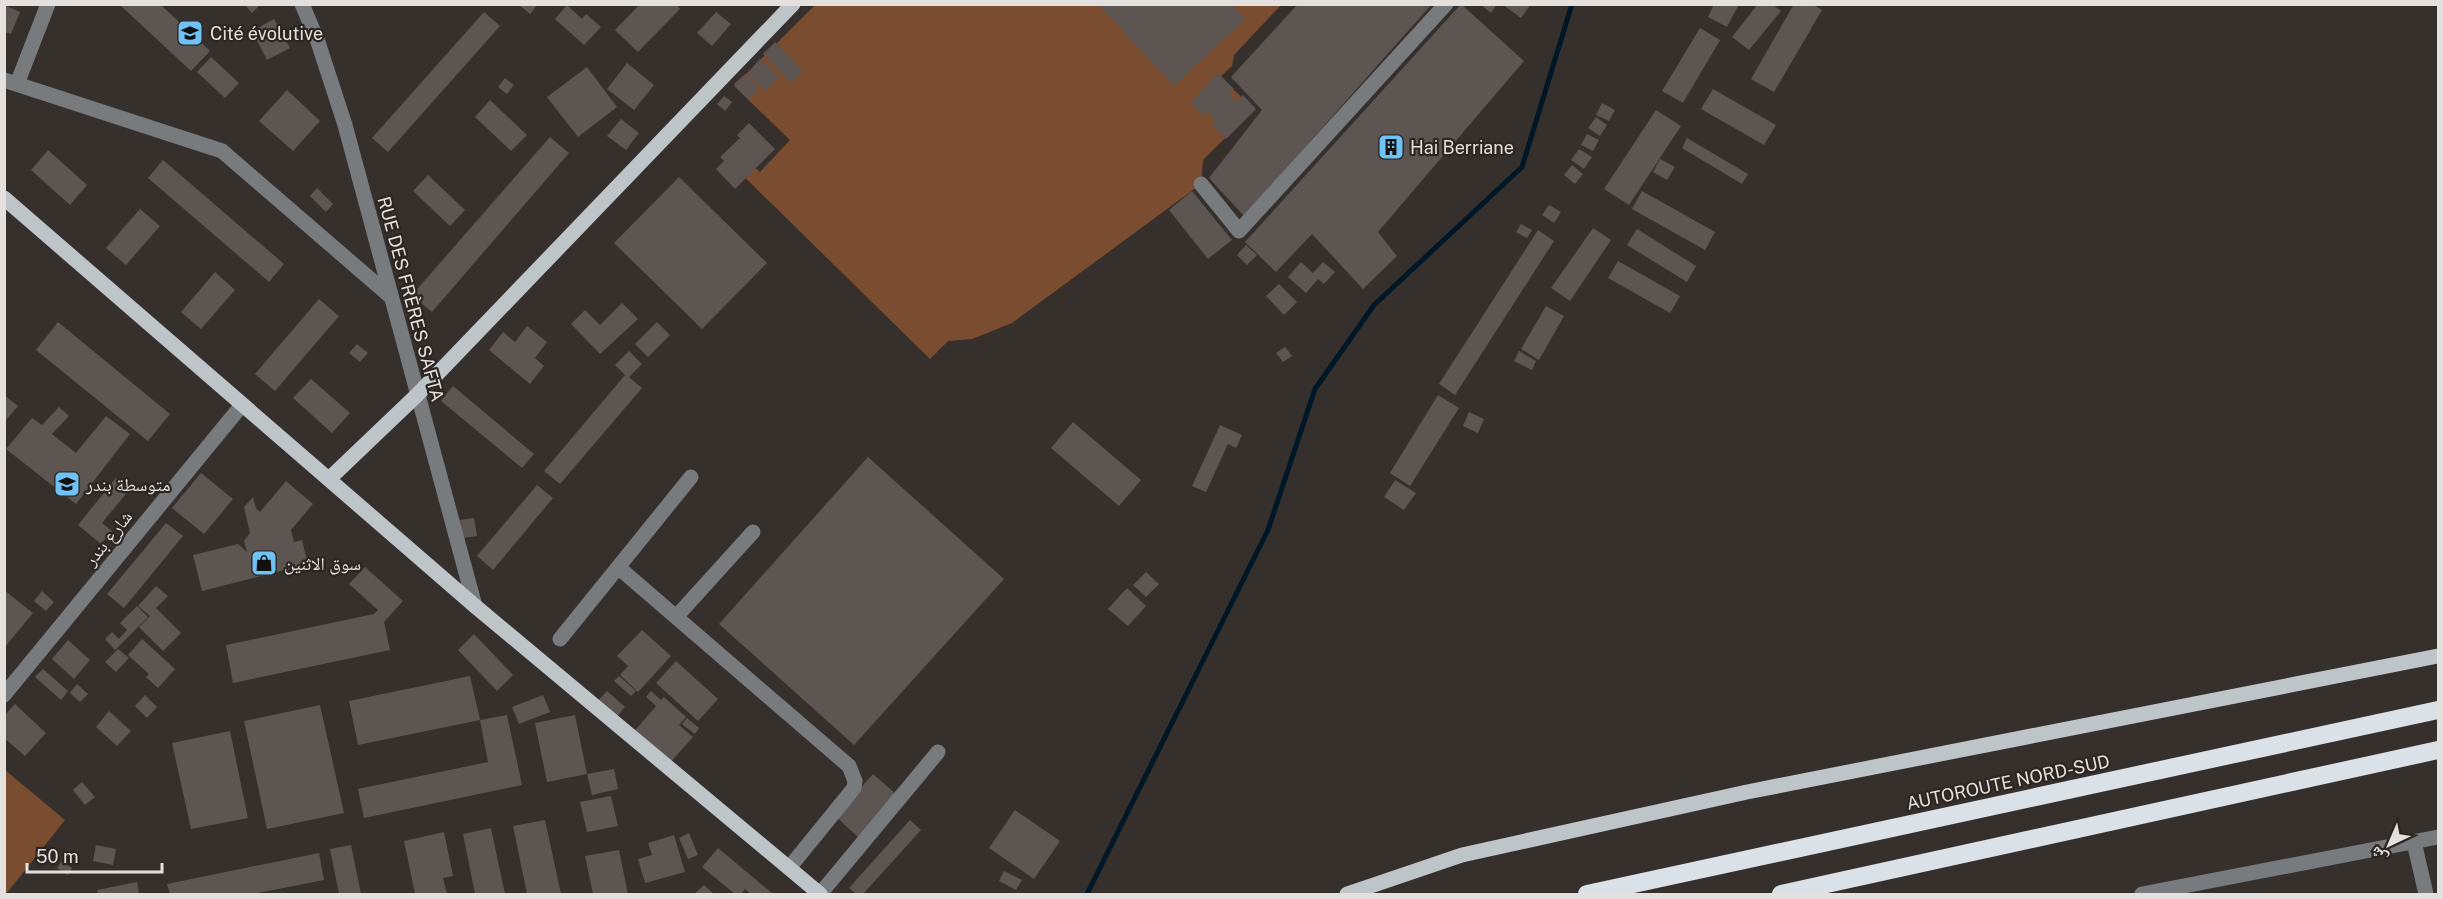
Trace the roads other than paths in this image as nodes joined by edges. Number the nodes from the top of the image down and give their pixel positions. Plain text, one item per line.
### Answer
1 (48, 4) edge
2 (302, 4) edge
3 (793, 4) edge
4 (1446, 4) edge
5 (11, 82) edge
6 (1201, 184) dead end
7 (4, 198) edge
8 (390, 296) junction
9 (417, 395) junction
10 (242, 405) junction
11 (691, 477) dead end
12 (329, 479) junction
13 (753, 532) dead end
14 (618, 567) junction
15 (475, 606) junction
16 (676, 617) junction
17 (560, 639) dead end
18 (2439, 656) edge
19 (4, 694) edge
20 (2439, 710) edge
21 (2439, 750) edge
22 (938, 752) dead end
23 (2439, 837) edge
24 (2414, 842) junction
25 (789, 868) junction
26 (820, 894) edge
27 (1347, 894) edge
28 (1587, 894) edge
29 (1781, 894) edge
30 (2142, 894) edge
31 (2426, 894) edge

1 - 5 street
2 - 8 street, RUE DES FRÈRES SAFTA
3 - 9 main road
4 - 6 street
5 - 8 street
7 - 10 main road
8 - 9 street, RUE DES FRÈRES SAFTA
9 - 12 main road
9 - 15 street, RUE DES FRÈRES SAFTA
10 - 12 main road
10 - 19 street, شارع بندر
11 - 14 street
12 - 15 main road
13 - 16 street
14 - 16 street
14 - 17 street
15 - 25 main road
16 - 25 street
18 - 27 main road
20 - 28 highway, AUTOROUTE NORD-SUD
21 - 29 highway
22 - 26 street
23 - 24 street
24 - 30 street
24 - 31 street
25 - 26 main road

